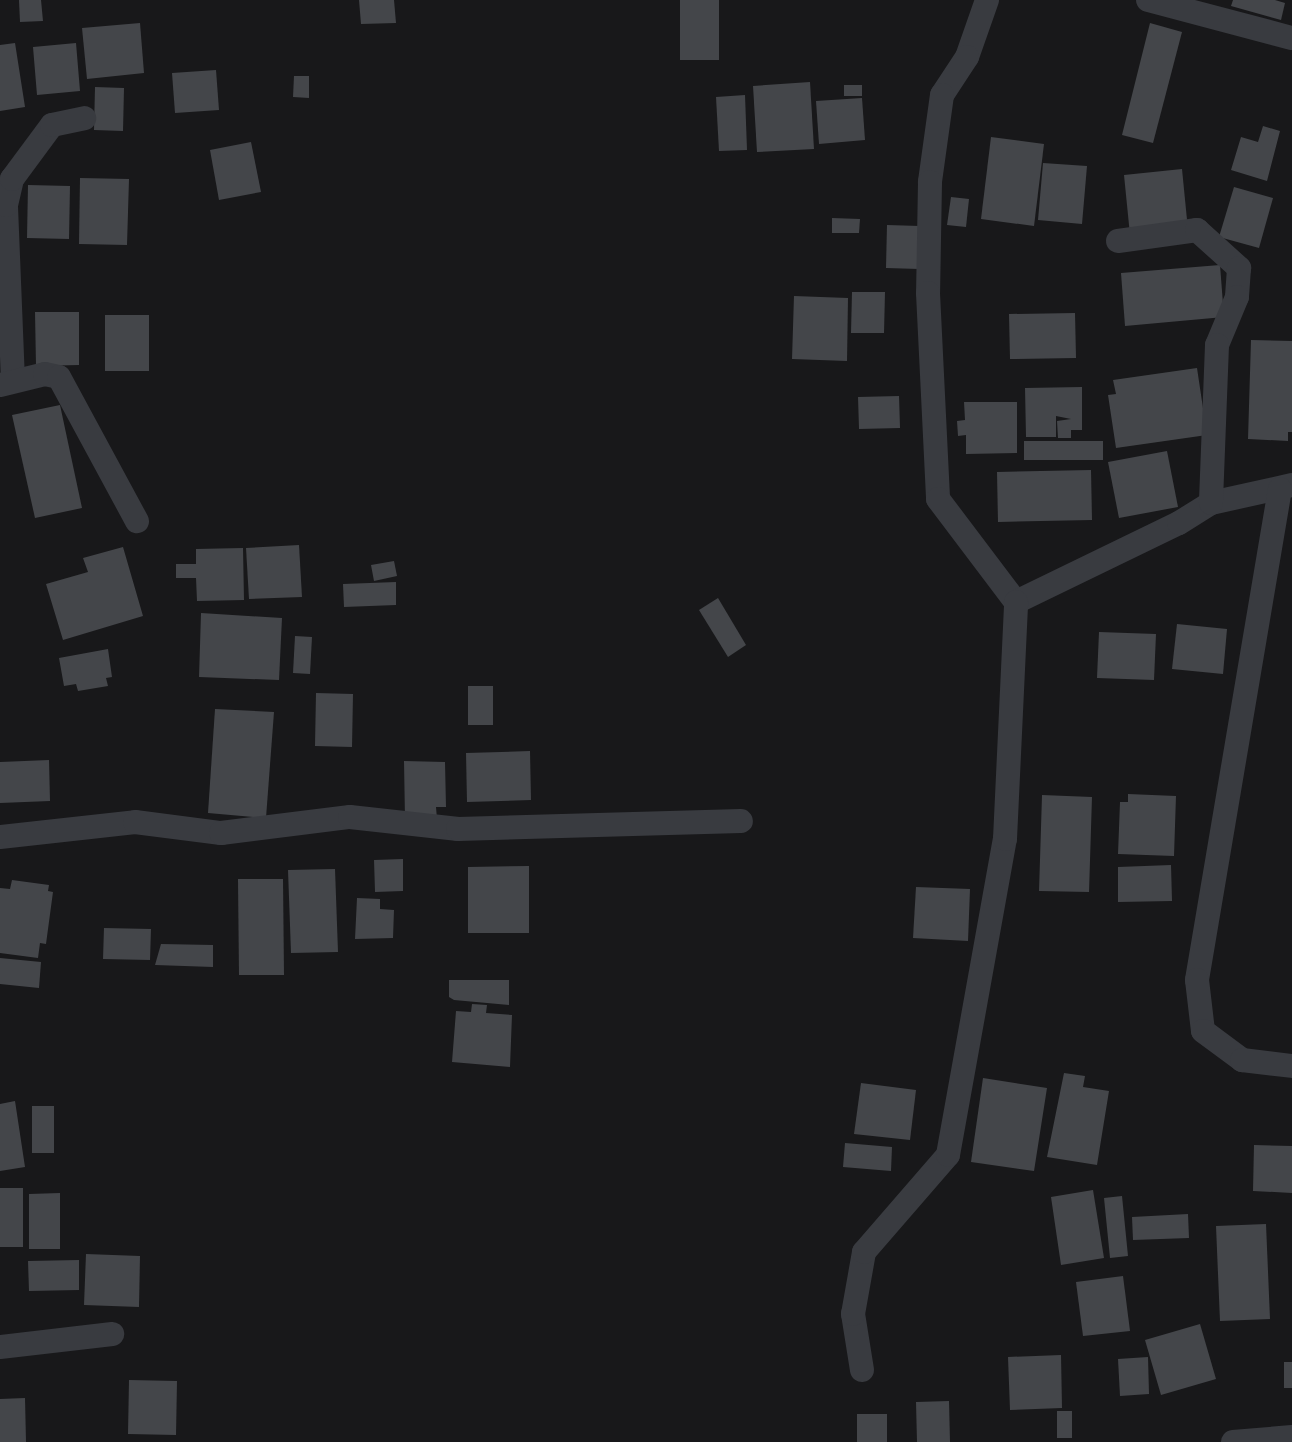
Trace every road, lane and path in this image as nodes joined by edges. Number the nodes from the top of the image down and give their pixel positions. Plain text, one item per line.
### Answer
1 (987, 0) edge
2 (1148, 0) edge
3 (1292, 38) edge
4 (84, 118) dead end
5 (6, 179) edge
6 (1118, 241) dead end
7 (6, 383) edge
8 (1286, 487) edge
9 (1211, 503) junction
10 (137, 521) dead end
11 (1016, 602) junction
12 (741, 821) dead end
13 (0, 837) edge
14 (1292, 1066) edge
15 (112, 1334) dead end
16 (0, 1347) edge
17 (862, 1370) dead end
18 (1292, 1437) edge
19 (1233, 1442) edge

1 - 11 street
2 - 3 street
4 - 5 street
5 - 7 street
6 - 9 street
7 - 10 street
8 - 9 street
8 - 14 street
9 - 11 street
11 - 17 street
12 - 13 street
15 - 16 street
18 - 19 street

